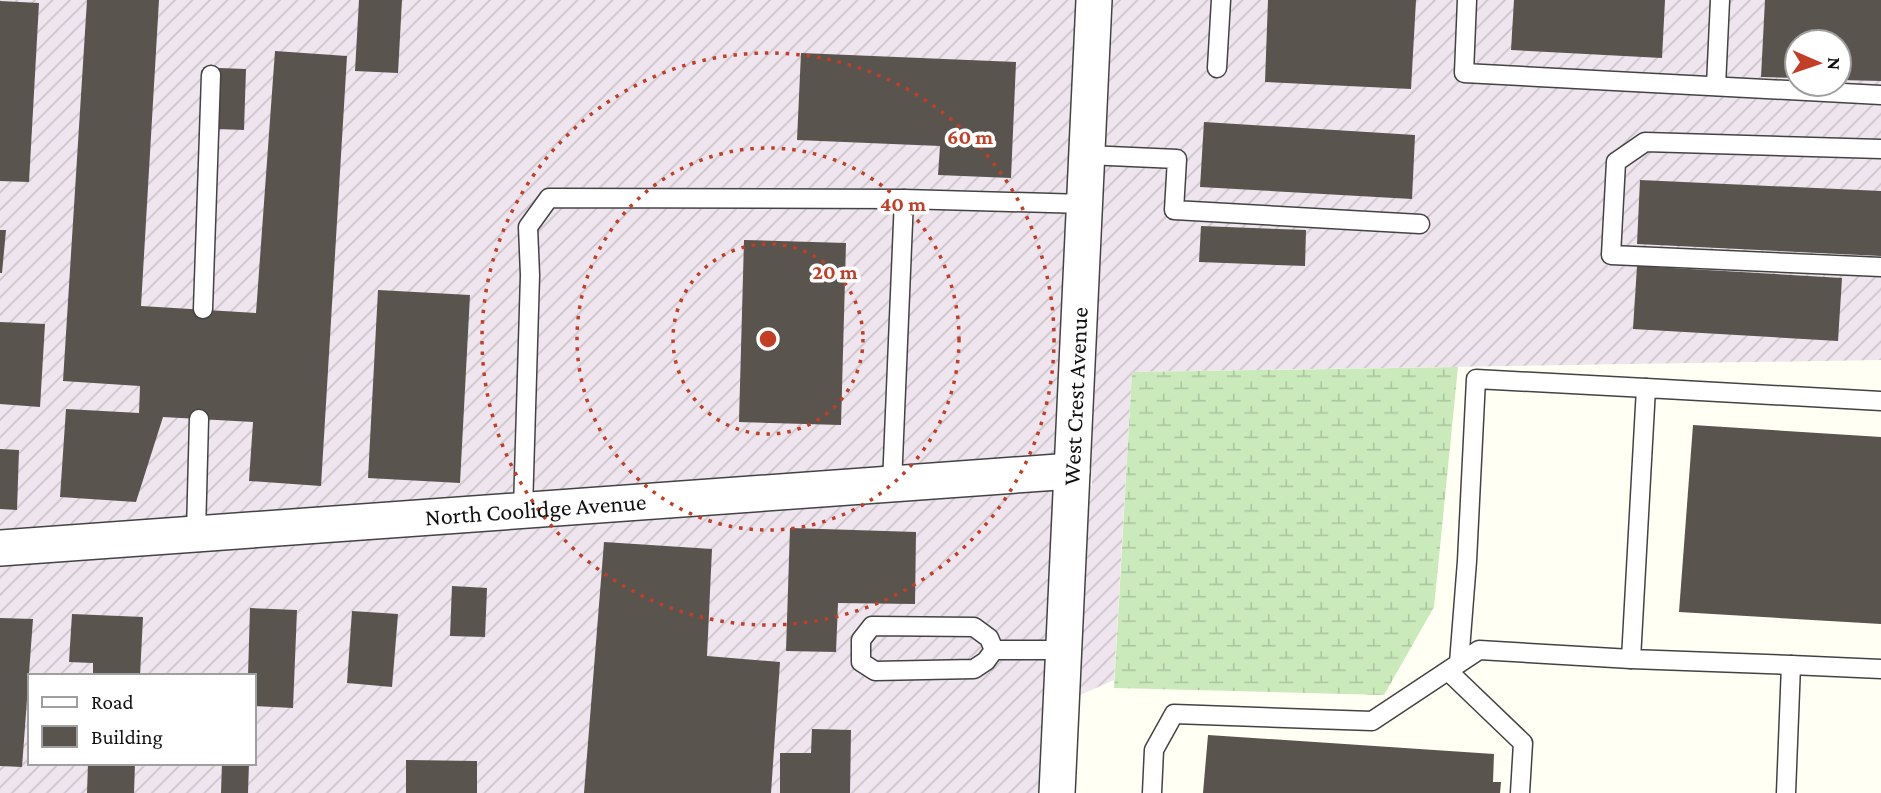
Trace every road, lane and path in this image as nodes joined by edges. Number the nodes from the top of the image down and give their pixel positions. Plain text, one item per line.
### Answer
1 (1094, 0) edge
2 (1221, 0) edge
3 (1467, 0) edge
4 (1720, 0) edge
5 (1217, 68) dead end
6 (211, 75) dead end
7 (1716, 86) junction
8 (1881, 94) edge
9 (1881, 149) edge
10 (1087, 155) junction
11 (904, 199) junction
12 (1084, 204) junction
13 (1420, 224) dead end
14 (1881, 267) edge
15 (203, 309) dead end
16 (1646, 388) junction
17 (1881, 401) edge
18 (199, 419) dead end
19 (1072, 471) junction
20 (892, 484) junction
21 (523, 509) junction
22 (196, 533) junction
23 (0, 548) edge
24 (994, 650) junction
25 (1064, 650) junction
26 (1631, 659) junction
27 (1791, 665) junction
28 (1453, 667) junction
29 (1881, 669) edge
30 (1057, 793) edge
31 (1152, 793) edge
32 (1520, 793) edge
33 (1786, 793) edge

1 - 10 street, West Crest Avenue
2 - 5 lane
3 - 7 lane
4 - 7 lane
6 - 15 lane
7 - 8 lane
9 - 14 lane
10 - 12 street, West Crest Avenue
10 - 13 lane
11 - 12 lane
11 - 20 lane
11 - 21 lane
12 - 19 street, West Crest Avenue
16 - 17 lane
16 - 26 lane
16 - 28 lane
18 - 22 lane
19 - 20 street, North Coolidge Avenue
19 - 25 street, West Crest Avenue
20 - 21 street, North Coolidge Avenue
21 - 22 street, North Coolidge Avenue
22 - 23 street, North Coolidge Avenue
24 - 24 lane
24 - 25 lane
25 - 30 street, West Crest Avenue
26 - 27 lane
26 - 28 lane
27 - 29 lane
27 - 33 lane
28 - 31 lane
28 - 32 lane

